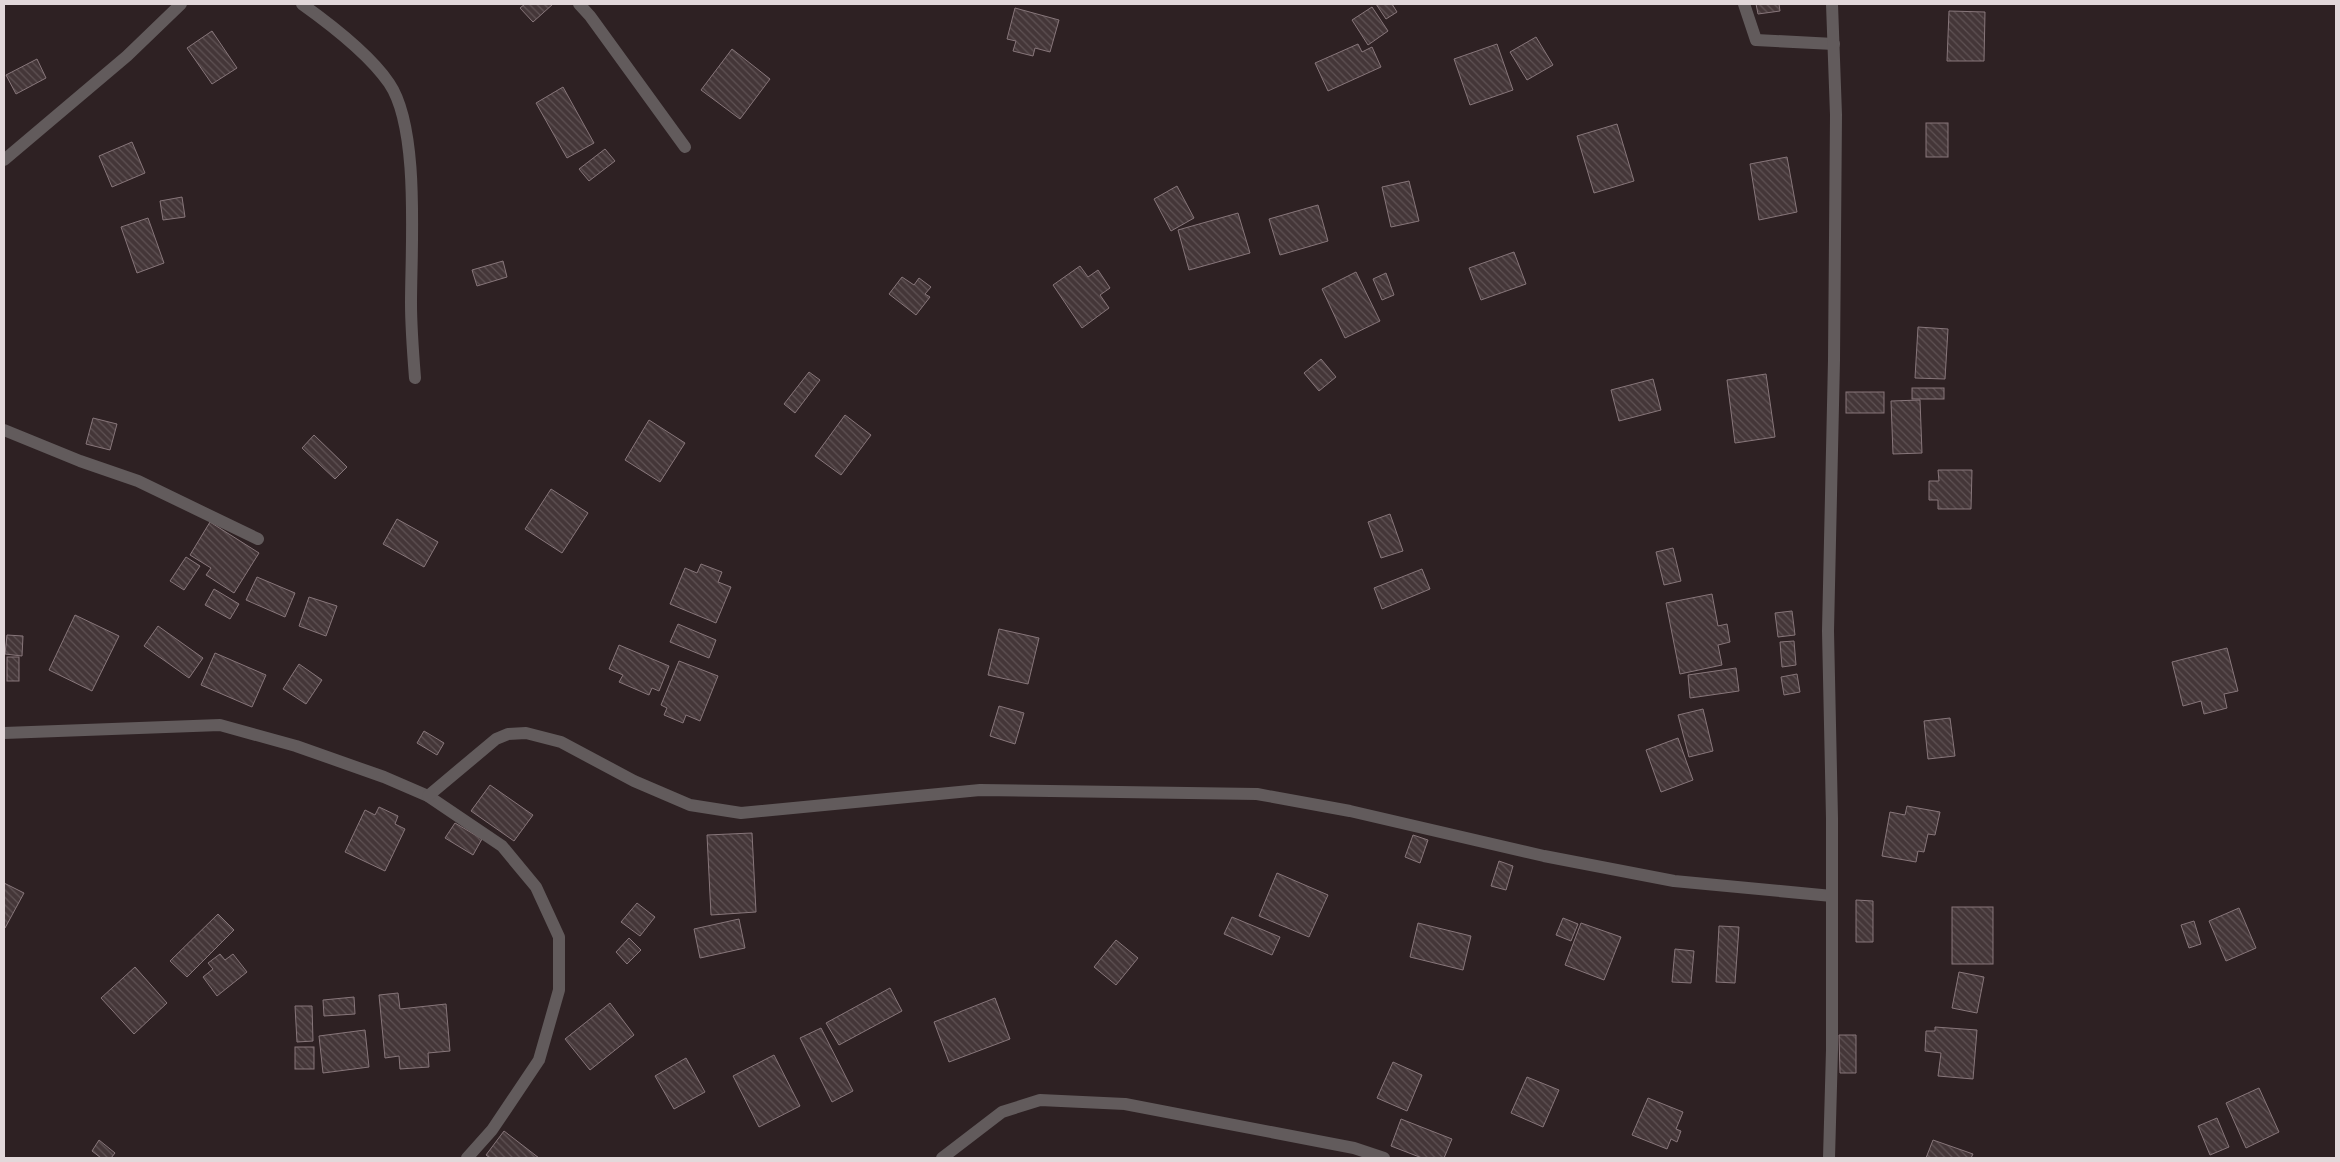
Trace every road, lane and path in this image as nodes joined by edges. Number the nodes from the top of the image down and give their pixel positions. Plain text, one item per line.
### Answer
1 (181, 4) edge
2 (302, 4) edge
3 (578, 4) edge
4 (1744, 4) edge
5 (1832, 4) edge
6 (1834, 44) junction
7 (686, 147) dead end
8 (4, 160) edge
9 (415, 378) dead end
10 (4, 430) edge
11 (258, 539) dead end
12 (4, 733) edge
13 (428, 796) junction
14 (1832, 896) junction
15 (467, 1158) edge
16 (942, 1158) edge
17 (1384, 1158) edge
18 (1829, 1158) edge

1 - 8 street
2 - 9 street
3 - 7 street
4 - 6 street
5 - 6 street
6 - 14 street
10 - 11 street
12 - 13 street
13 - 14 street
13 - 15 street
14 - 18 street
16 - 17 street

